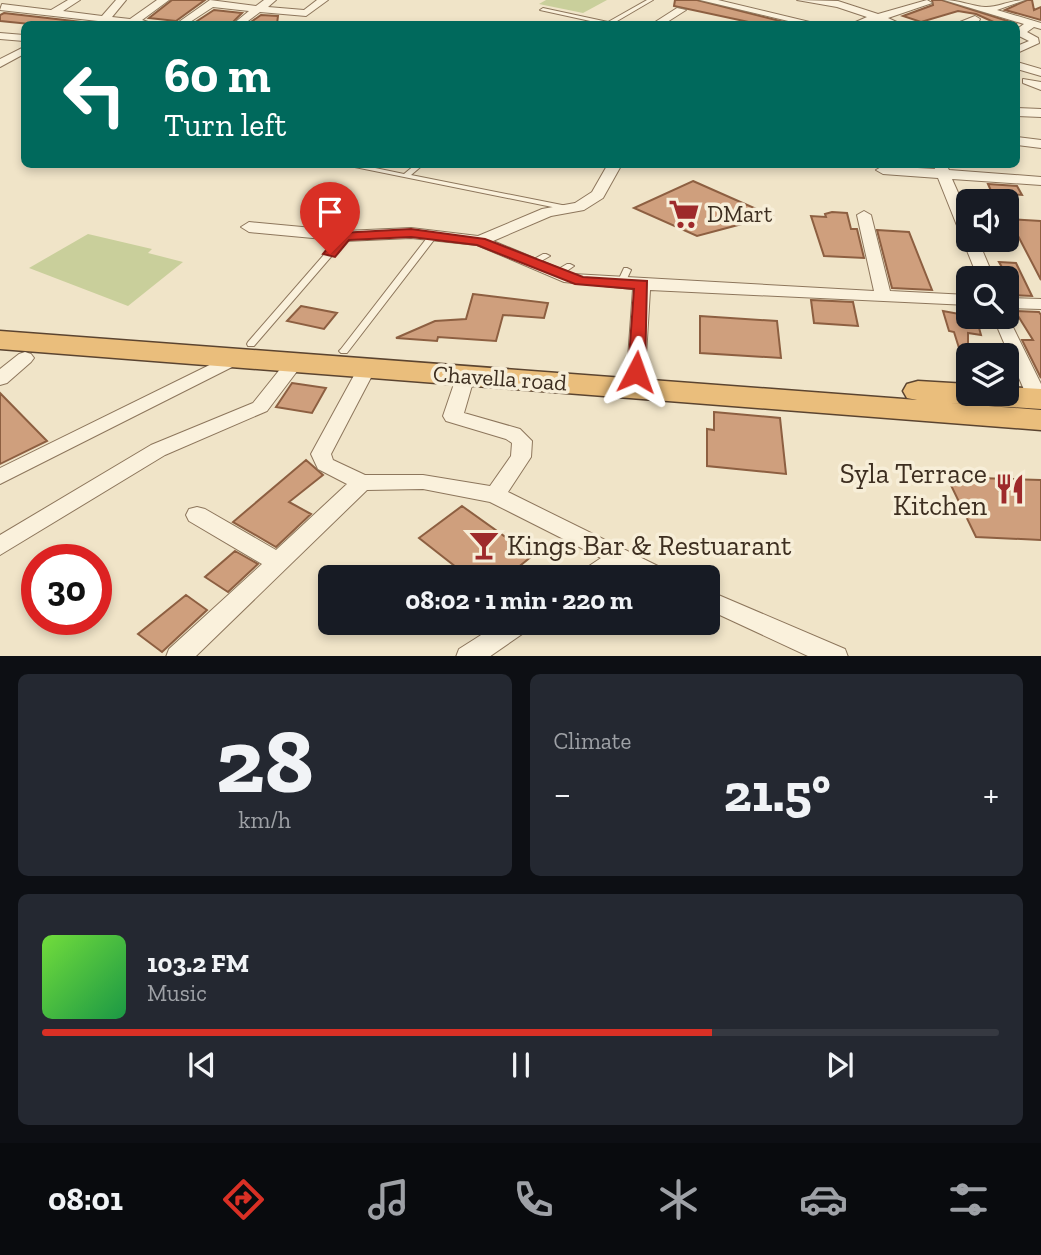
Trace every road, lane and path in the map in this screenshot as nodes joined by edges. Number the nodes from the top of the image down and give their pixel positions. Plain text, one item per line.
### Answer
1 (18, 0) edge
2 (75, 0) edge
3 (121, 0) edge
4 (164, 0) edge
5 (271, 0) edge
6 (323, 0) edge
7 (651, 0) edge
8 (694, 0) edge
9 (705, 0) edge
10 (802, 0) edge
11 (949, 0) edge
12 (1013, 1) edge
13 (214, 2) edge
14 (927, 4) dead end
15 (737, 5) junction
16 (1, 7) edge
17 (258, 9) junction
18 (543, 10) dead end
19 (985, 11) junction
20 (52, 13) junction
21 (723, 13) dead end
22 (877, 18) junction
23 (975, 19) dead end
24 (97, 21) edge
25 (104, 21) edge
26 (133, 21) edge
27 (186, 21) edge
28 (242, 21) edge
29 (595, 21) edge
30 (614, 21) edge
31 (662, 21) edge
32 (798, 21) edge
33 (866, 21) edge
34 (886, 21) edge
35 (969, 21) edge
36 (1036, 25) edge
37 (1020, 32) edge
38 (0, 36) edge
39 (21, 38) edge
40 (1020, 49) edge
41 (21, 52) edge
42 (0, 64) edge
43 (1020, 66) edge
44 (1041, 72) edge
45 (1027, 81) dead end
46 (1041, 86) edge
47 (1020, 112) edge
48 (1041, 113) edge
49 (1020, 141) edge
50 (1041, 144) edge
51 (364, 168) edge
52 (416, 168) edge
53 (613, 168) edge
54 (941, 169) edge
55 (883, 170) dead end
56 (406, 176) junction
57 (1040, 182) edge
58 (956, 205) edge
59 (569, 208) junction
60 (863, 215) dead end
61 (249, 227) dead end
62 (345, 236) junction
63 (433, 236) junction
64 (480, 242) junction
65 (642, 285) junction
66 (883, 295) junction
67 (956, 299) edge
68 (1019, 303) edge
69 (1041, 304) edge
70 (0, 327) edge
71 (1007, 329) edge
72 (0, 340) edge
73 (34, 350) junction
74 (245, 351) junction
75 (356, 359) junction
76 (295, 362) junction
77 (636, 372) junction
78 (466, 375) junction
79 (0, 379) edge
80 (1040, 406) edge
81 (0, 477) edge
82 (362, 483) junction
83 (495, 495) junction
84 (197, 515) dead end
85 (0, 546) edge
86 (619, 557) junction
87 (278, 562) junction
88 (607, 565) edge
89 (635, 565) edge
90 (720, 605) edge
91 (500, 635) edge
92 (178, 656) edge
93 (468, 656) edge
94 (836, 656) edge

1 - 16 street
2 - 20 street
3 - 25 street
4 - 26 street
5 - 17 street
6 - 17 street
7 - 30 lane
8 - 31 street
9 - 15 street
10 - 22 street
11 - 19 street
12 - 19 street
13 - 17 street
13 - 27 street
14 - 22 street
15 - 21 street
15 - 32 street
16 - 20 street
17 - 28 street
18 - 29 lane
19 - 36 street
20 - 24 street
22 - 33 street
22 - 34 street
23 - 35 street
37 - 40 street
38 - 39 street
41 - 42 street
43 - 44 street
45 - 46 street
47 - 48 street
49 - 50 street
51 - 56 lane
52 - 56 lane
53 - 59 street
54 - 55 street
54 - 57 street
54 - 58 street
56 - 59 lane
59 - 64 street
60 - 66 street
61 - 62 street
62 - 63 street
62 - 74 lane
63 - 64 street
63 - 75 lane
64 - 65 street
65 - 66 street
65 - 77 street
66 - 67 street
68 - 69 street
70 - 74 highway, Chavella road
71 - 80 street
72 - 73 highway, Chavella road
73 - 74 highway, Chavella road
73 - 79 street
74 - 75 highway, Chavella road
74 - 76 highway, Chavella road
74 - 81 street
75 - 76 highway, Chavella road
75 - 77 highway, Chavella road
75 - 78 highway, Chavella road
75 - 82 street
76 - 85 street
77 - 80 highway, Chavella road
78 - 80 highway, Chavella road
78 - 83 street
82 - 83 street
82 - 87 street
83 - 86 street
84 - 87 street
86 - 88 street
86 - 89 street
87 - 92 street
90 - 94 street
91 - 93 street

